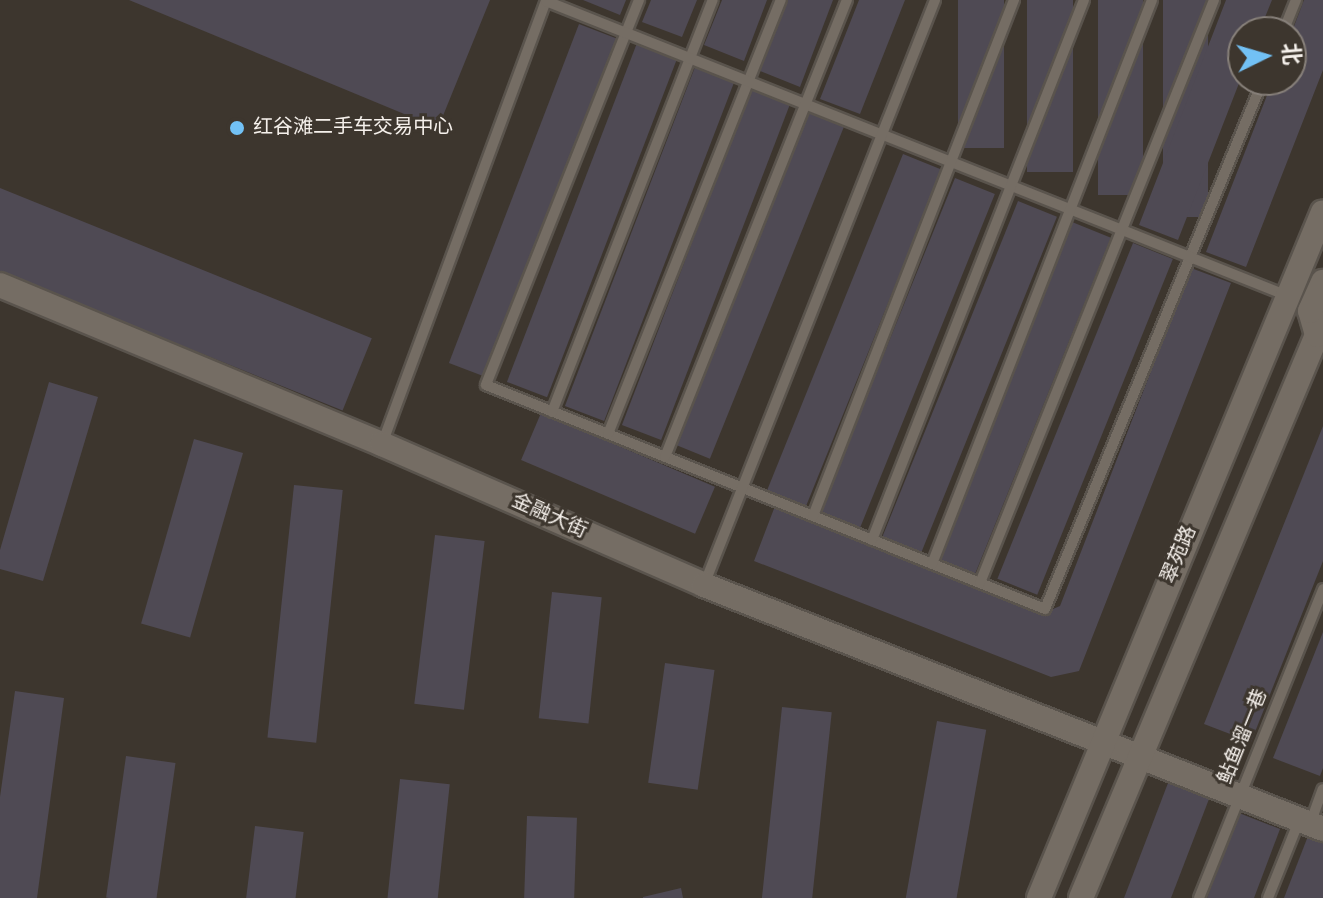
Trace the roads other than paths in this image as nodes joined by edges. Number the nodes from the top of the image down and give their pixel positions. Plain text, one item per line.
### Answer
1 (639, 0) edge
2 (713, 0) edge
3 (781, 0) edge
4 (847, 0) edge
5 (935, 0) edge
6 (1014, 0) edge
7 (1084, 0) edge
8 (1152, 0) edge
9 (1214, 0) edge
10 (546, 1) edge
11 (626, 33) junction
12 (690, 58) junction
13 (748, 82) junction
14 (1256, 96) edge
15 (806, 104) junction
16 (882, 134) junction
17 (951, 162) junction
18 (1011, 186) junction
19 (1071, 209) junction
20 (1323, 212) edge
21 (1122, 229) junction
22 (1190, 257) junction
23 (0, 285) edge
24 (1321, 290) edge
25 (1289, 296) junction
26 (552, 412) junction
27 (608, 434) junction
28 (382, 444) junction
29 (665, 457) junction
30 (742, 488) junction
31 (813, 516) junction
32 (872, 540) junction
33 (932, 564) junction
34 (980, 583) junction
35 (704, 585) junction
36 (1323, 589) edge
37 (1102, 743) junction
38 (1140, 757) junction
39 (1323, 789) edge
40 (1240, 796) junction
41 (1311, 824) edge
42 (1039, 898) edge
43 (1081, 898) edge
44 (1199, 898) edge
45 (1268, 898) edge

1 - 11 lane
2 - 12 lane
3 - 13 lane
4 - 15 lane
5 - 16 lane
6 - 17 lane
7 - 18 lane
8 - 19 lane
9 - 21 lane
10 - 11 lane
10 - 28 lane
11 - 12 lane
11 - 26 lane
12 - 13 lane
12 - 26 lane
13 - 15 lane
13 - 27 lane
14 - 22 lane
15 - 16 lane
15 - 29 lane
16 - 17 lane
16 - 30 lane
17 - 18 lane
17 - 31 lane
18 - 19 lane
18 - 32 lane
19 - 21 lane
19 - 33 lane
20 - 25 street, 翠苑路
21 - 22 lane
21 - 34 lane
22 - 25 lane
22 - 34 lane
23 - 28 street, 金融大街
24 - 38 street, 翠苑路
25 - 37 street, 翠苑路
26 - 27 lane
27 - 29 lane
28 - 35 street, 金融大街
29 - 30 lane
30 - 31 lane
30 - 35 lane
31 - 32 lane
32 - 33 lane
33 - 34 lane
35 - 37 street, 金融大街
36 - 40 lane, 鲇鱼溜一巷
37 - 38 street, 金融大街
37 - 42 street, 翠苑路
38 - 40 street, 金融大街
38 - 43 street, 翠苑路
39 - 41 lane
40 - 41 street, 金融大街
40 - 44 lane, 鲇鱼溜一巷
41 - 45 lane

